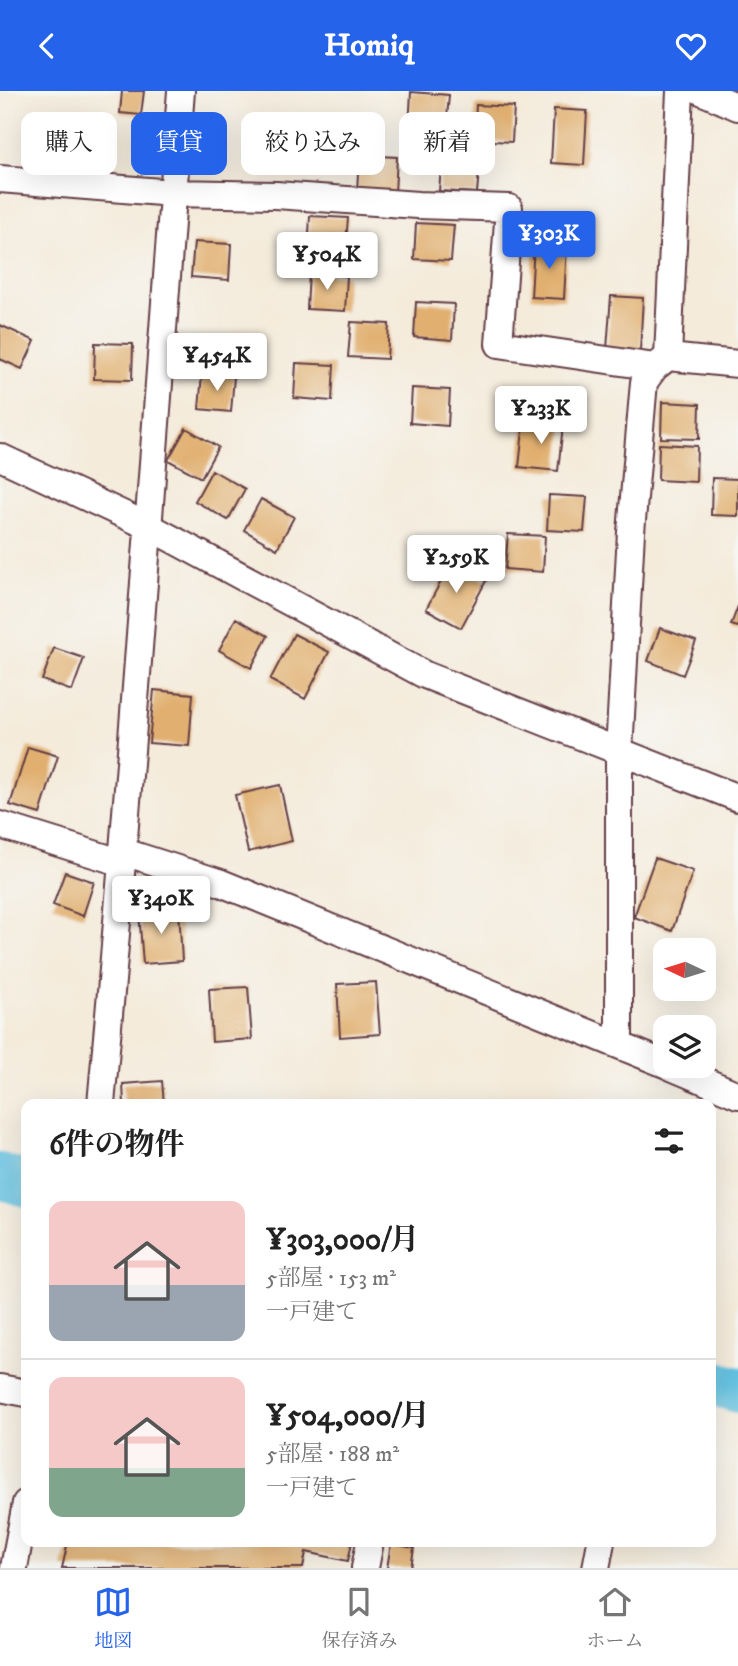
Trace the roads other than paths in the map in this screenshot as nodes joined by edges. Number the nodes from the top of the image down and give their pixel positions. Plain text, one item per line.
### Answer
1 (181, 91) edge
2 (680, 91) edge
3 (701, 91) edge
4 (738, 107) edge
5 (0, 179) edge
6 (173, 193) junction
7 (662, 362) junction
8 (738, 364) edge
9 (0, 457) edge
10 (148, 526) junction
11 (620, 752) junction
12 (738, 798) edge
13 (0, 825) edge
14 (123, 858) junction
15 (619, 1045) junction
16 (653, 1059) edge
17 (698, 1078) edge
18 (738, 1095) edge
19 (101, 1099) edge
20 (0, 1388) edge
21 (21, 1392) edge
22 (21, 1530) edge
23 (369, 1547) edge
24 (600, 1547) edge
25 (14, 1568) edge
26 (365, 1568) edge
27 (596, 1568) edge

1 - 6 street
2 - 7 street
3 - 4 street
5 - 6 street
6 - 7 street
6 - 10 street
7 - 8 street
7 - 11 street
9 - 10 street
10 - 11 street
10 - 14 street
11 - 12 street
11 - 15 street
13 - 14 street
14 - 15 street
14 - 19 street
15 - 16 street
17 - 18 street
20 - 21 street
22 - 25 street
23 - 26 street
24 - 27 street

